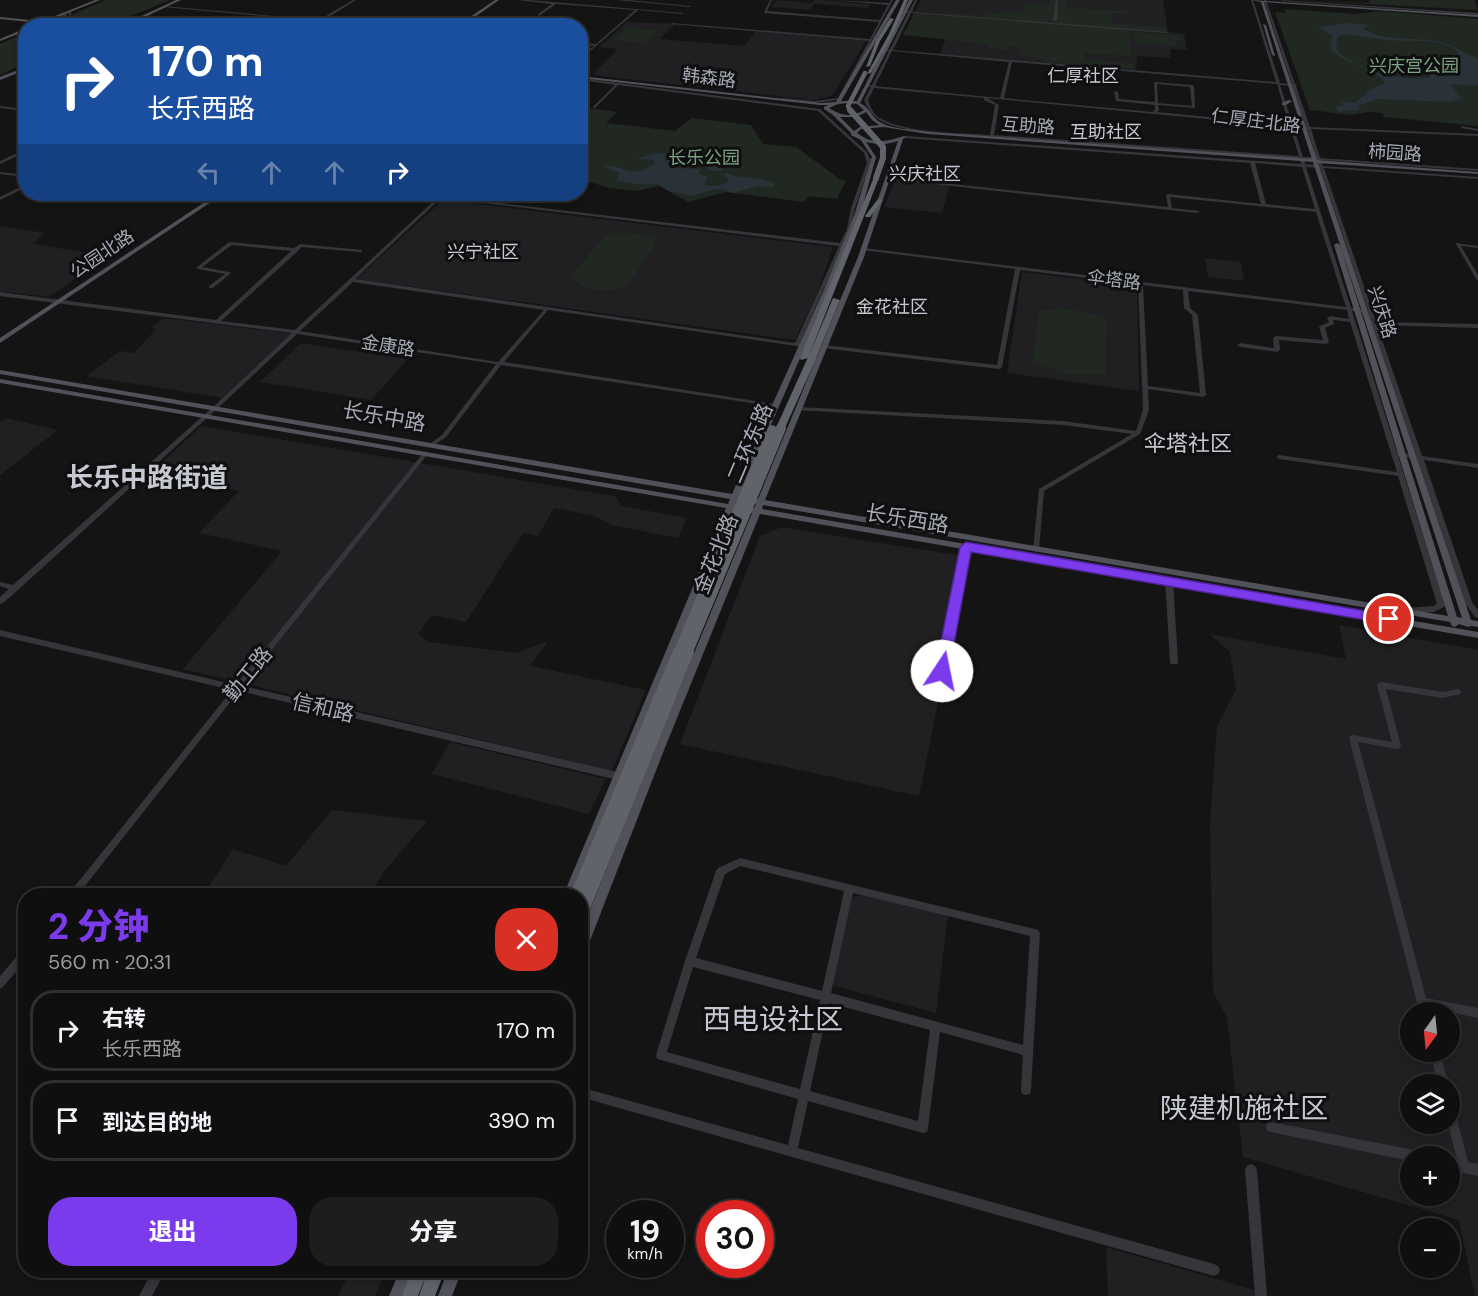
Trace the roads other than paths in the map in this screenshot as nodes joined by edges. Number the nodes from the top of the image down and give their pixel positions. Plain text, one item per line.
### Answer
1 (98, 0) edge
2 (103, 0) edge
3 (173, 0) edge
4 (178, 0) edge
5 (355, 0) edge
6 (498, 0) edge
7 (504, 0) edge
8 (518, 0) edge
9 (607, 0) edge
10 (617, 0) edge
11 (696, 0) edge
12 (771, 0) edge
13 (835, 0) edge
14 (902, 0) edge
15 (911, 0) edge
16 (916, 0) edge
17 (1057, 0) edge
18 (1255, 0) edge
19 (1264, 0) edge
20 (1282, 0) edge
21 (891, 2) edge
22 (555, 3) junction
23 (1376, 3) edge
24 (164, 6) junction
25 (690, 6) junction
26 (600, 7) junction
27 (1370, 8) junction
28 (1449, 8) junction
29 (1393, 9) junction
30 (637, 10) junction
31 (903, 11) junction
32 (71, 13) tunnel mouth
33 (682, 13) junction
34 (1454, 13) junction
35 (1478, 14) edge
36 (539, 15) dead end
37 (790, 15) junction
38 (54, 17) edge
39 (133, 18) tunnel mouth
40 (137, 18) tunnel mouth
41 (296, 18) edge
42 (322, 18) edge
43 (471, 18) edge
44 (478, 18) edge
45 (0, 19) edge
46 (18, 20) edge
47 (1055, 20) junction
48 (880, 21) junction
49 (18, 22) edge
50 (784, 22) dead end
51 (1049, 24) junction
52 (1059, 24) junction
53 (892, 29) junction
54 (881, 32) junction
55 (1167, 32) dead end
56 (18, 33) edge
57 (18, 35) edge
58 (870, 40) junction
59 (0, 41) edge
60 (588, 44) edge
61 (597, 45) junction
62 (873, 49) junction
63 (588, 52) edge
64 (887, 52) junction
65 (876, 61) junction
66 (1011, 61) junction
67 (18, 70) edge
68 (861, 72) junction
69 (0, 78) edge
70 (588, 79) edge
71 (588, 79) edge
72 (588, 79) edge
73 (588, 79) edge
74 (616, 84) junction
75 (1287, 84) junction
76 (871, 85) junction
77 (1116, 92) dead end
78 (1002, 97) junction
79 (983, 99) dead end
80 (837, 102) junction
81 (858, 103) junction
82 (1156, 103) junction
83 (0, 107) edge
84 (594, 108) dead end
85 (18, 109) edge
86 (825, 111) junction
87 (1156, 111) junction
88 (866, 113) junction
89 (835, 114) junction
90 (1299, 125) junction
91 (887, 127) junction
92 (1462, 127) dead end
93 (907, 130) junction
94 (915, 130) junction
95 (1478, 132) edge
96 (854, 134) junction
97 (992, 136) junction
98 (903, 137) junction
99 (862, 141) junction
100 (18, 154) edge
101 (874, 157) junction
102 (895, 157) junction
103 (1250, 159) junction
104 (1302, 161) junction
105 (869, 162) junction
106 (1261, 162) joint
107 (1316, 162) junction
108 (0, 163) edge
109 (0, 173) edge
110 (1478, 174) edge
111 (18, 175) edge
112 (882, 178) junction
113 (18, 190) edge
114 (0, 200) edge
115 (861, 200) junction
116 (880, 200) junction
117 (203, 201) edge
118 (204, 201) edge
119 (436, 201) edge
120 (474, 201) edge
121 (1264, 206) junction
122 (1170, 209) junction
123 (1318, 211) junction
124 (1197, 213) dead end
125 (865, 216) junction
126 (843, 245) junction
127 (1478, 247) edge
128 (864, 249) junction
129 (296, 250) junction
130 (360, 252) dead end
131 (1018, 268) junction
132 (1478, 279) edge
133 (351, 280) junction
134 (1140, 283) junction
135 (211, 287) dead end
136 (1185, 288) junction
137 (0, 294) edge
138 (51, 300) junction
139 (59, 301) junction
140 (547, 309) junction
141 (1349, 309) junction
142 (1357, 310) junction
143 (1364, 311) junction
144 (218, 321) junction
145 (1353, 321) junction
146 (1372, 323) junction
147 (1478, 326) edge
148 (297, 332) junction
149 (0, 334) edge
150 (813, 335) junction
151 (0, 340) edge
152 (1240, 345) dead end
153 (801, 346) junction
154 (824, 347) junction
155 (808, 358) junction
156 (500, 363) junction
157 (0, 372) edge
158 (0, 381) edge
159 (1145, 387) junction
160 (775, 406) junction
161 (216, 407) junction
162 (798, 409) junction
163 (206, 416) junction
164 (1138, 434) junction
165 (433, 444) junction
166 (426, 453) junction
167 (1407, 455) junction
168 (1279, 457) dead end
169 (1478, 466) edge
170 (1401, 476) junction
171 (735, 497) junction
172 (761, 501) junction
173 (732, 508) junction
174 (756, 512) junction
175 (966, 547) junction
176 (1036, 550) junction
177 (1169, 581) junction
178 (1462, 583) junction
179 (0, 584) edge
180 (15, 588) junction
181 (1458, 594) junction
182 (0, 601) edge
183 (1396, 610) junction
184 (1478, 615) edge
185 (1454, 619) junction
186 (1468, 622) junction
187 (1478, 624) edge
188 (1457, 631) junction
189 (0, 633) edge
190 (1475, 635) edge
191 (1173, 662) dead end
192 (942, 671) dead end
193 (237, 688) junction
194 (1457, 692) dead end
195 (618, 776) junction
196 (647, 783) junction
197 (77, 888) edge
198 (571, 888) edge
199 (579, 888) edge
200 (849, 888) junction
201 (588, 898) edge
202 (588, 931) edge
203 (690, 961) junction
204 (18, 962) edge
205 (0, 984) edge
206 (825, 997) junction
207 (1423, 1002) edge
208 (1460, 1011) edge
209 (1478, 1013) edge
210 (936, 1026) junction
211 (1028, 1051) junction
212 (1026, 1090) dead end
213 (588, 1094) edge
214 (804, 1095) junction
215 (1271, 1127) dead end
216 (1456, 1134) edge
217 (792, 1152) junction
218 (1400, 1153) edge
219 (1460, 1166) edge
220 (1464, 1167) junction
221 (1251, 1170) dead end
222 (1478, 1170) edge
223 (1214, 1270) dead end
224 (155, 1278) edge
225 (404, 1278) edge
226 (417, 1278) edge
227 (434, 1278) edge
228 (452, 1278) edge
229 (453, 1278) edge
230 (145, 1296) edge
231 (396, 1296) edge
232 (410, 1296) edge
233 (427, 1296) edge
234 (445, 1296) edge
235 (450, 1296) edge
236 (1261, 1296) edge

1 - 38 main road
2 - 32 main road
3 - 39 main road
4 - 24 main road
5 - 42 street
6 - 43 main road
7 - 44 main road
8 - 22 street
9 - 26 street
10 - 25 street
11 - 25 street
12 - 37 street
13 - 21 street
14 - 31 highway, 二环东路
14 - 54 main road
15 - 31 main road
16 - 31 street
17 - 47 street
18 - 19 main road
18 - 75 main road, 兴庆路
19 - 27 main road
19 - 29 main road
19 - 75 main road, 兴庆路
20 - 23 street
21 - 48 street
22 - 26 street
22 - 36 street
23 - 28 street
23 - 29 main road
23 - 34 street
24 - 40 main road
24 - 41 street
25 - 33 street
26 - 30 street
27 - 34 main road
27 - 35 street
28 - 34 street
28 - 35 street
29 - 34 main road
30 - 33 street
30 - 61 street
31 - 51 street
31 - 53 highway, 二环东路
31 - 64 street
33 - 58 street
34 - 35 main road
37 - 48 street
37 - 50 street
45 - 46 main road
45 - 49 main road
47 - 51 street
47 - 52 street
48 - 58 street
51 - 52 street
52 - 55 street
53 - 54 highway
53 - 62 highway, 二环东路
53 - 64 main road
53 - 65 highway, 二环东路
54 - 62 main road
56 - 59 main road
57 - 59 main road
58 - 68 street
60 - 61 street
61 - 63 street
62 - 68 highway, 二环东路
64 - 65 highway
64 - 66 street
64 - 76 main road
64 - 76 street
65 - 68 highway, 二环东路
66 - 75 street
66 - 78 street
67 - 69 main road
68 - 80 main road
68 - 112 highway, 二环东路, bridge
70 - 80 main road, 韩森路
71 - 80 street
72 - 74 street
73 - 86 main road, 韩森路
74 - 84 street
74 - 86 street
75 - 90 main road, 兴庆路
75 - 90 main road, 兴庆路
76 - 78 street, 仁厚庄北路
76 - 81 main road
76 - 94 street
77 - 82 street
78 - 87 street, 仁厚庄北路
79 - 97 street
80 - 81 main road, 韩森路
80 - 86 main road
81 - 88 main road
82 - 82 street
82 - 87 street
83 - 85 street
86 - 89 main road, 韩森路
86 - 105 street
87 - 90 street, 仁厚庄北路
88 - 89 main road
88 - 91 main road
89 - 96 main road
90 - 95 street, 仁厚庄北路
90 - 104 street
90 - 107 main road, 兴庆路
91 - 93 main road, 互助路
91 - 96 main road
91 - 98 main road
92 - 95 street
93 - 94 street
93 - 97 main road, 互助路
94 - 97 street
96 - 99 main road
97 - 104 main road, 互助路
98 - 99 main road, 互助路
98 - 102 main road, 金花北路
98 - 103 main road, 互助路
99 - 101 main road
100 - 108 street
101 - 102 main road
101 - 105 street
101 - 115 main road, 金花北路
102 - 112 main road, 金花北路
103 - 104 main road, 互助路
103 - 106 main road
103 - 121 street
104 - 106 street
104 - 107 main road, 互助路
104 - 123 street
105 - 126 street
107 - 110 main road, 柿园路
107 - 142 main road, 兴庆路
107 - 143 main road, 兴庆路
107 - 146 street
109 - 111 street
112 - 116 main road, 金花北路
112 - 122 street
112 - 125 highway, 二环东路
113 - 114 street
115 - 125 highway
115 - 126 main road, 金花北路
116 - 125 highway
116 - 128 main road, 金花北路
117 - 138 main road, 公园北路
118 - 139 main road, 公园北路
119 - 133 street
120 - 126 street
121 - 122 street
121 - 123 street
122 - 124 street
123 - 141 street
125 - 150 highway, 二环东路
125 - 155 highway, 二环东路
126 - 153 main road, 金花北路
127 - 132 street
128 - 131 street, 伞塔路
128 - 154 main road, 金花北路
129 - 130 street
129 - 135 street
129 - 144 street
131 - 134 street, 伞塔路
131 - 154 street
133 - 140 street
133 - 148 street
134 - 136 street, 伞塔路
134 - 159 street
136 - 141 street, 伞塔路
136 - 159 street
137 - 138 street, 金康路
138 - 139 street, 金康路
138 - 149 main road, 公园北路
139 - 144 street, 金康路
139 - 151 main road, 公园北路
140 - 153 street
140 - 156 street
141 - 142 street, 伞塔路
141 - 145 street
142 - 143 street, 伞塔路
142 - 167 main road, 兴庆路
143 - 146 main road, 兴庆路
144 - 148 street, 金康路
145 - 152 street
145 - 167 street
146 - 147 street
146 - 167 main road, 兴庆路
148 - 156 street, 金康路
148 - 161 street
150 - 153 highway
150 - 155 highway, 二环东路
153 - 160 main road, 金花北路
154 - 155 highway
154 - 162 main road, 金花北路
155 - 199 highway, 二环东路, bridge
155 - 201 highway, 二环东路, bridge
156 - 160 street, 金康路
156 - 165 street
157 - 161 main road, 长乐中路
158 - 163 main road, 长乐中路
159 - 164 street
160 - 171 main road, 金花北路
161 - 163 street
161 - 165 main road, 长乐中路
162 - 164 street
162 - 172 main road, 金花北路
163 - 166 main road, 长乐中路
163 - 180 street
164 - 176 street
165 - 171 main road, 长乐中路
166 - 173 main road, 长乐中路
166 - 193 street, 勤工路
167 - 169 street
167 - 170 street
167 - 178 street
167 - 181 main road, 兴庆路
167 - 185 main road, 兴庆路
168 - 170 street
170 - 183 street
171 - 172 main road, 长乐中路
171 - 173 main road, 金花北路
172 - 174 main road, 金花北路
172 - 176 main road, 长乐西路
173 - 174 main road, 长乐中路
173 - 195 main road, 金花北路
174 - 175 main road, 长乐西路
174 - 196 main road, 金花北路
175 - 177 main road, 长乐西路
175 - 192 street
176 - 183 main road, 长乐西路
177 - 188 main road, 长乐西路
177 - 191 street
178 - 181 main road
178 - 184 street
179 - 180 street
180 - 182 street
181 - 186 main road, 兴庆路
183 - 185 main road, 长乐西路
185 - 186 main road, 长乐西路
185 - 188 main road, 兴庆路
186 - 187 main road, 长乐西路
186 - 190 main road, 兴庆路
188 - 190 main road, 长乐西路
189 - 193 street, 信和路
193 - 195 street, 信和路
193 - 197 street, 勤工路
194 - 207 street
195 - 196 street, 信和路
195 - 198 main road, 金花北路
196 - 202 main road, 金花北路
200 - 203 street
200 - 206 street
200 - 211 street
203 - 206 street
203 - 214 street
204 - 205 street
206 - 210 street
206 - 214 street
208 - 209 street
210 - 211 street
210 - 214 street
211 - 212 street
213 - 217 street
214 - 217 street
215 - 218 street
216 - 220 street
217 - 223 street
219 - 220 street
220 - 222 street
221 - 236 street
224 - 230 street
225 - 231 main road
226 - 232 highway
227 - 233 highway
228 - 234 main road
229 - 235 main road

